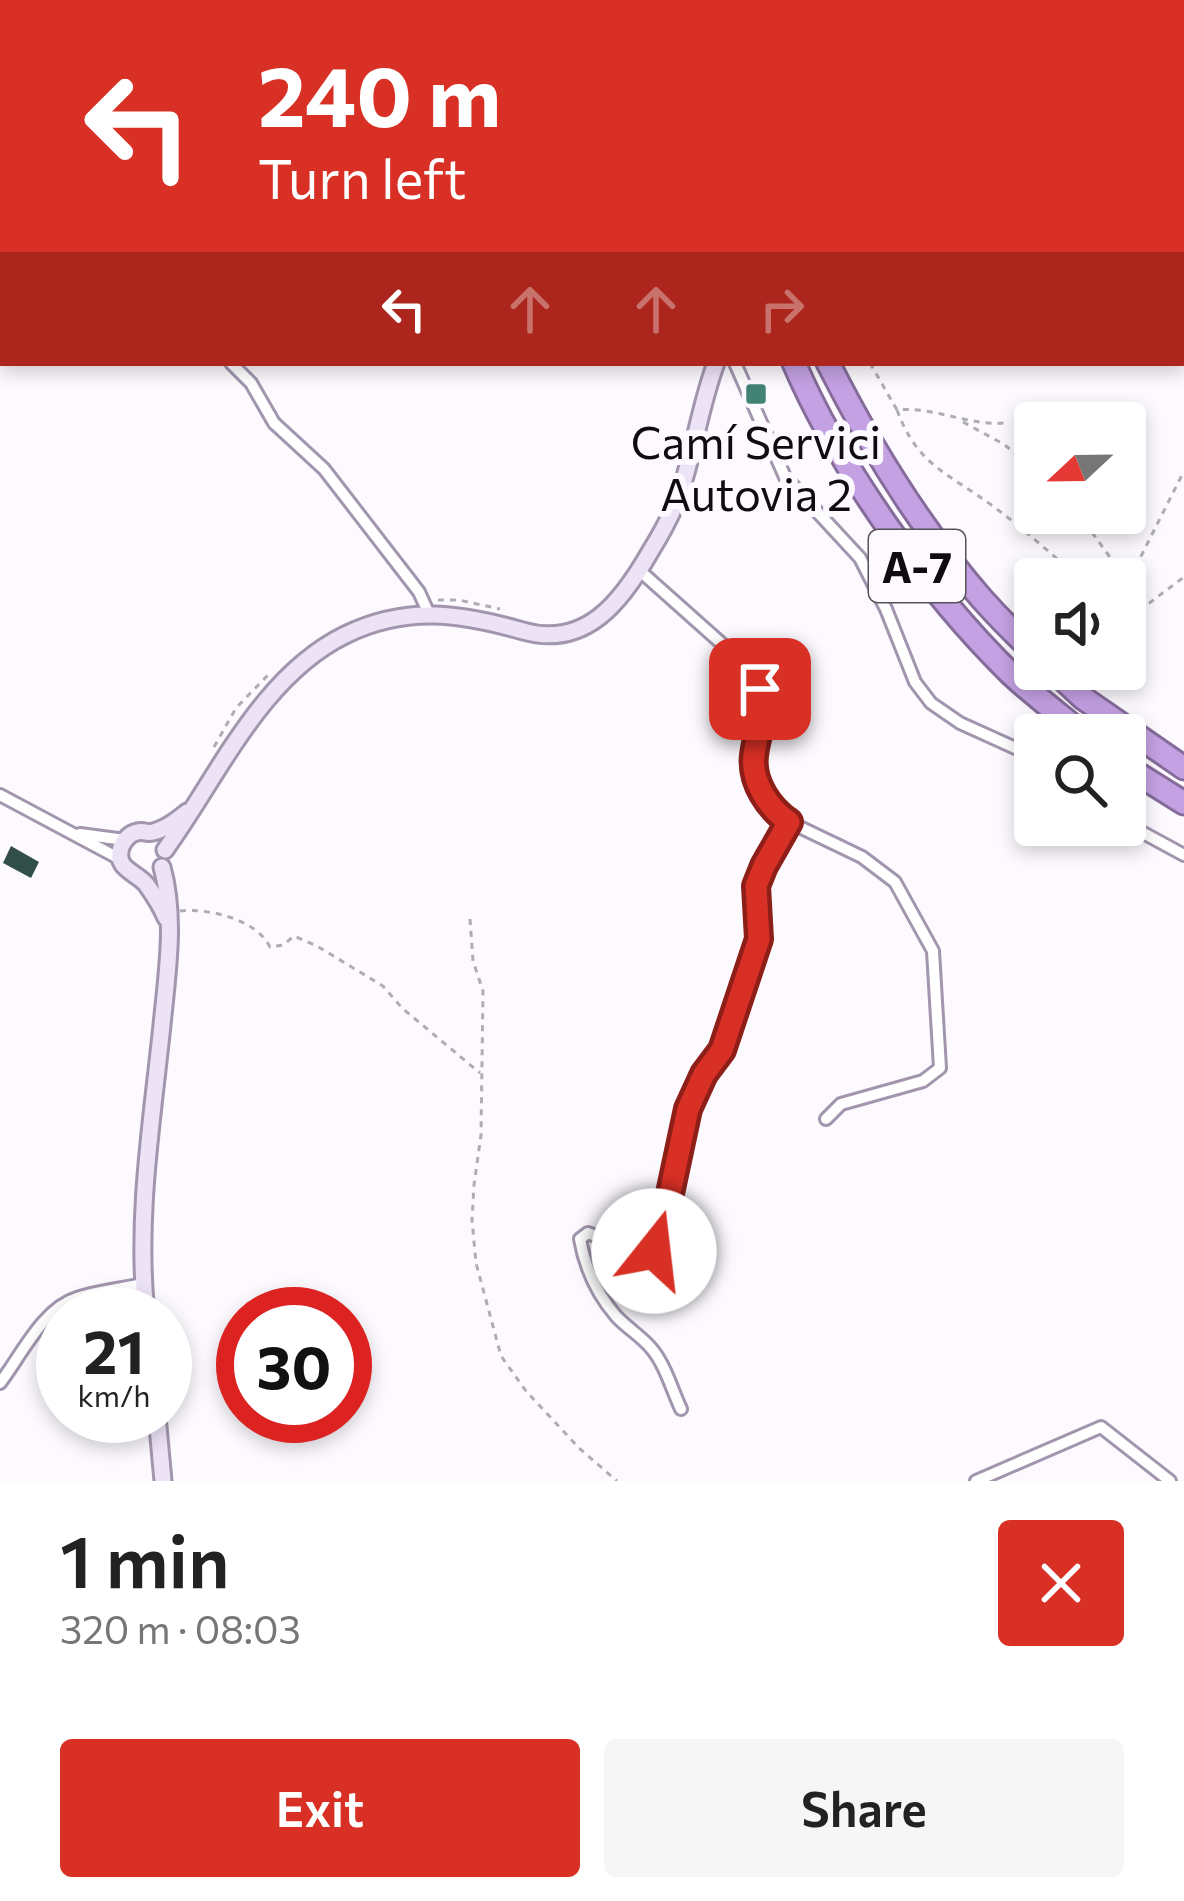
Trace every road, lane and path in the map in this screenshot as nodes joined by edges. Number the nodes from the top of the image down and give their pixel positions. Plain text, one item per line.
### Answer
1 (234, 366) edge
2 (715, 366) edge
3 (735, 366) edge
4 (796, 366) edge
5 (830, 366) edge
6 (872, 366) edge
7 (897, 410) junction
8 (960, 420) junction
9 (1005, 423) dead end
10 (1014, 453) edge
11 (1184, 471) edge
12 (1056, 558) edge
13 (1140, 558) edge
14 (639, 570) junction
15 (1184, 578) edge
16 (1146, 602) edge
17 (426, 607) junction
18 (504, 610) dead end
19 (1014, 632) edge
20 (268, 675) dead end
21 (1074, 690) edge
22 (1059, 714) edge
23 (1014, 749) edge
24 (208, 758) dead end
25 (1184, 768) edge
26 (1146, 779) edge
27 (0, 795) edge
28 (1184, 803) edge
29 (193, 809) junction
30 (789, 822) junction
31 (72, 833) junction
32 (151, 833) junction
33 (1146, 834) edge
34 (125, 840) junction
35 (1184, 855) edge
36 (120, 859) junction
37 (164, 859) junction
38 (140, 877) junction
39 (168, 916) junction
40 (470, 919) dead end
41 (481, 1075) junction
42 (826, 1119) dead end
43 (143, 1284) junction
44 (143, 1287) edge
45 (0, 1384) edge
46 (681, 1409) dead end
47 (159, 1443) edge
48 (163, 1481) edge
49 (617, 1481) edge
50 (976, 1481) edge
51 (1170, 1481) edge

1 - 17 street
2 - 14 street
3 - 23 street
4 - 22 highway, A-7
5 - 19 highway, A-7
6 - 7 path
7 - 8 path
7 - 12 path
8 - 9 path
8 - 10 path
11 - 13 path
14 - 17 street
14 - 30 street
15 - 16 path
17 - 18 path
17 - 29 street
20 - 24 path
21 - 25 highway
26 - 28 highway
27 - 31 street
29 - 32 street
29 - 37 street
30 - 42 street
30 - 46 street
31 - 34 street
31 - 36 street
32 - 34 street
32 - 37 street
33 - 35 street
34 - 36 street
36 - 38 street
37 - 38 street
37 - 39 street
38 - 39 street
39 - 41 path
39 - 43 street
40 - 41 path
41 - 49 path
43 - 44 street
43 - 45 street
47 - 48 street
50 - 51 street

